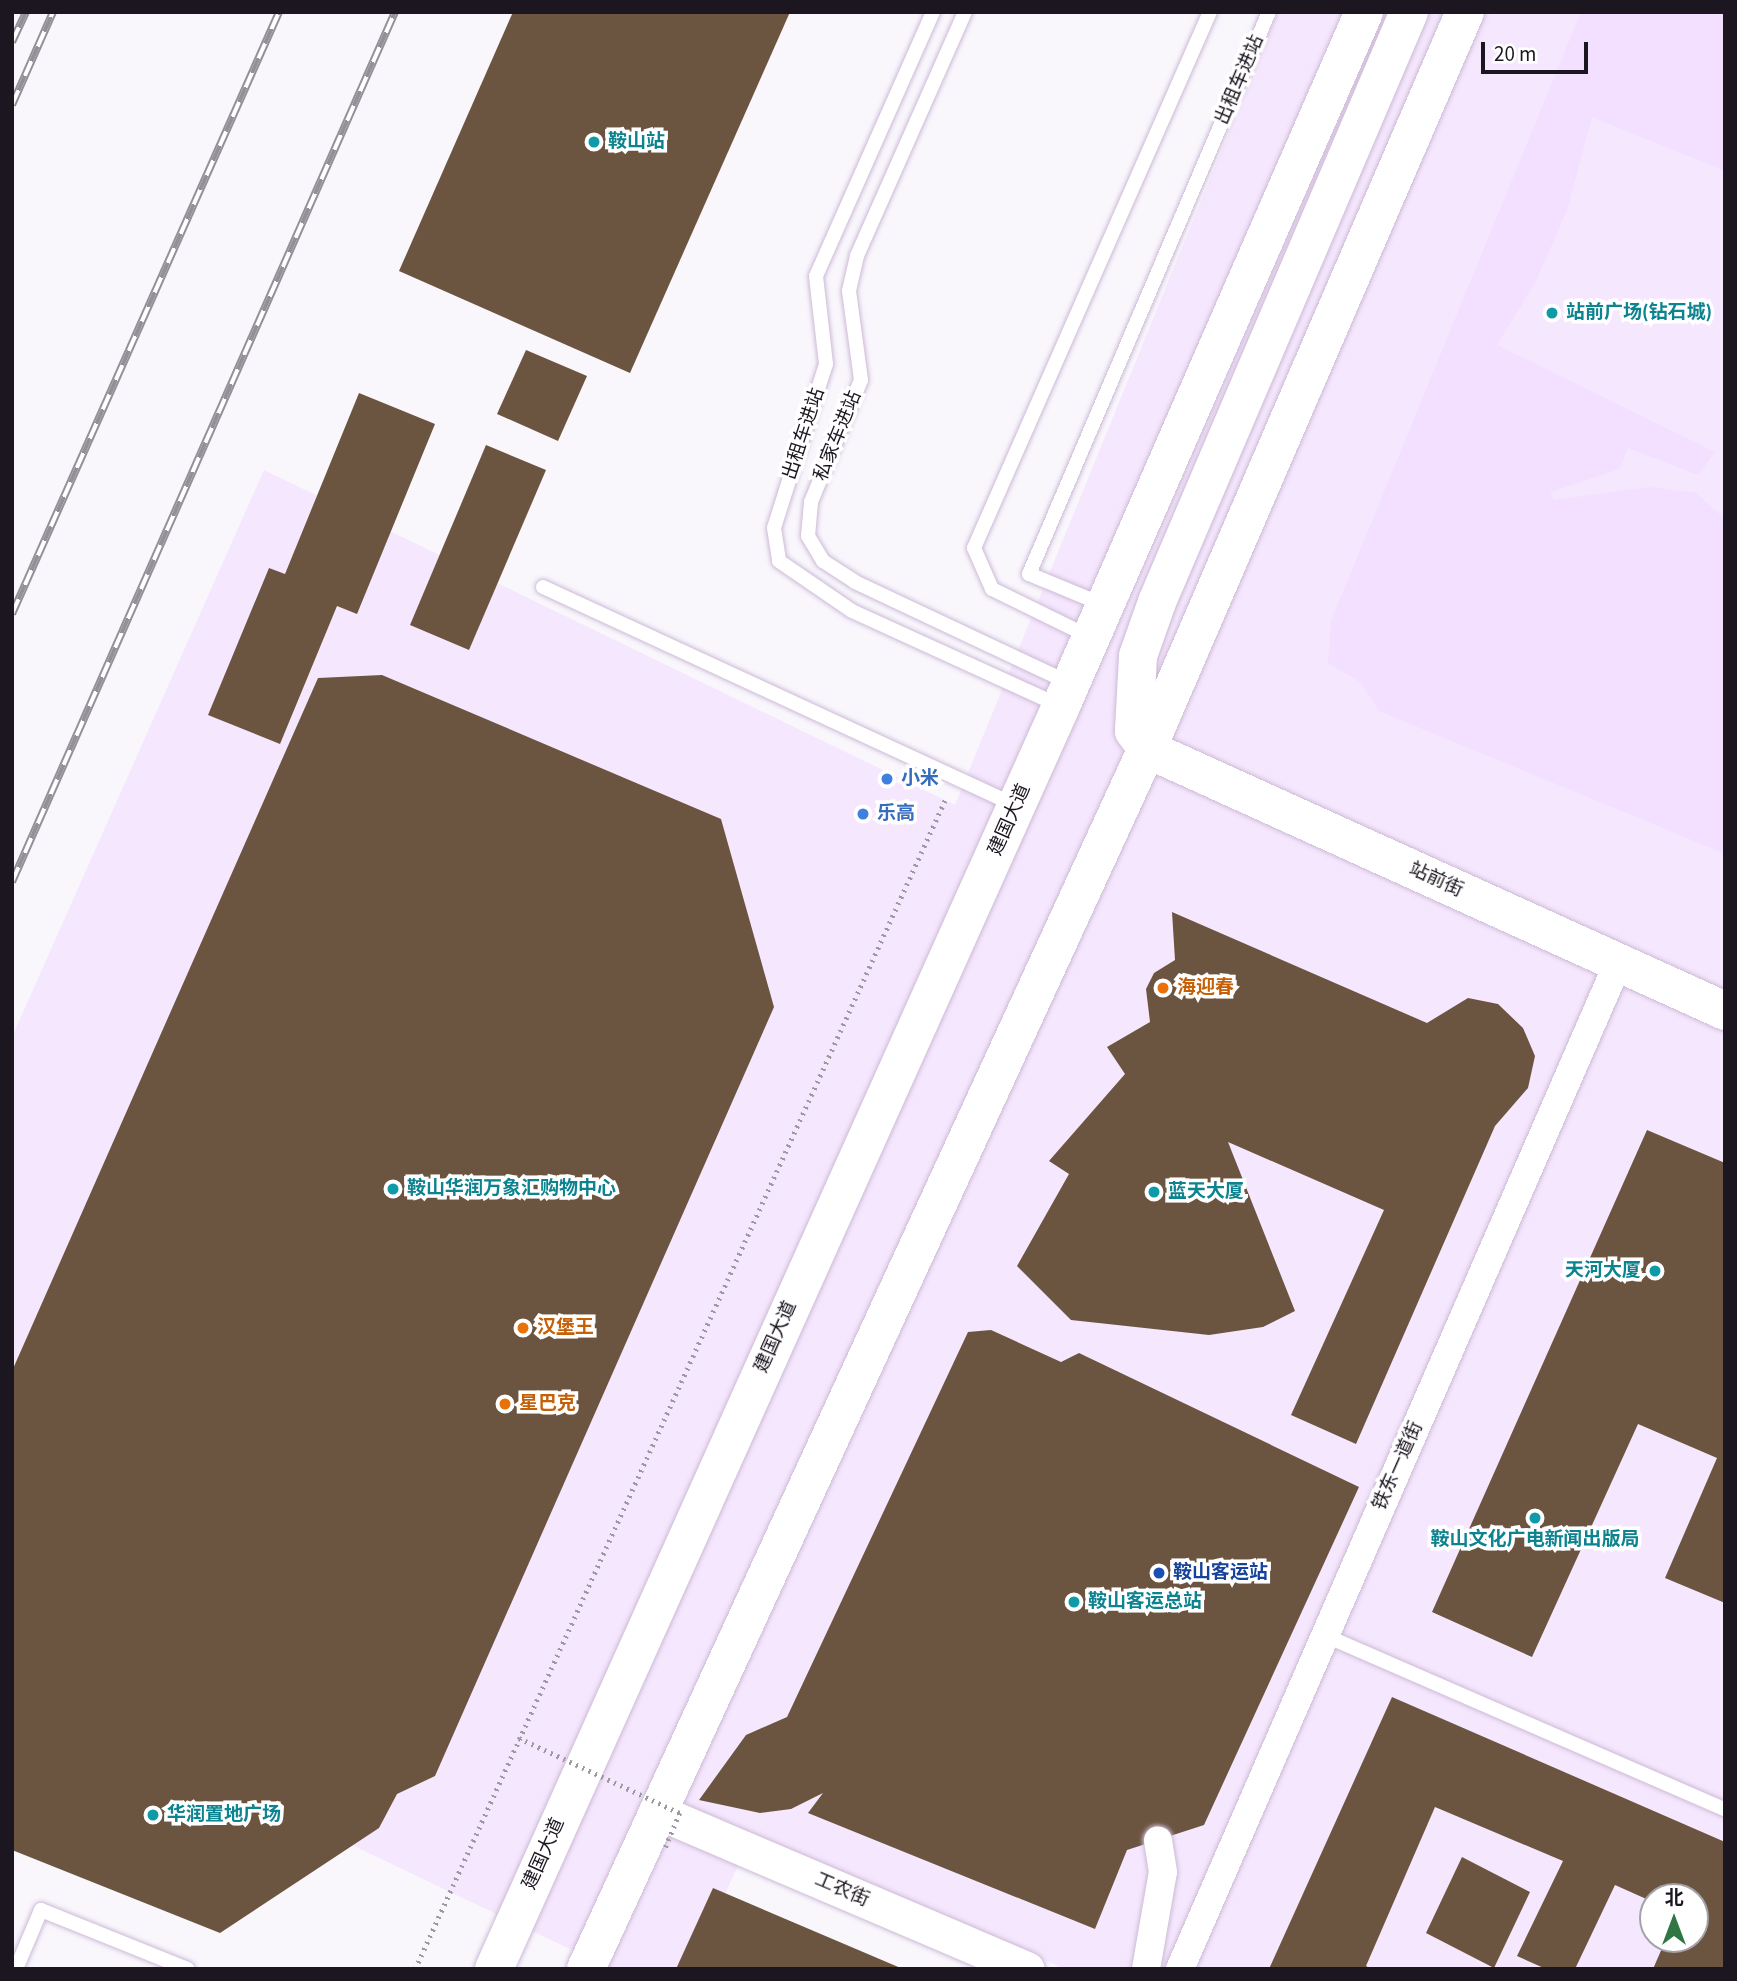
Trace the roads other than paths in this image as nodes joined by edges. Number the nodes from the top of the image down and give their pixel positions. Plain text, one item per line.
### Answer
1 (933, 12) edge
2 (965, 12) edge
3 (1210, 12) edge
4 (1269, 12) edge
5 (1364, 12) edge
6 (1409, 12) edge
7 (1465, 12) edge
8 (543, 587) dead end
9 (1098, 622) junction
10 (1066, 695) junction
11 (1147, 749) junction
12 (1017, 806) junction
13 (1618, 963) junction
14 (1725, 1011) edge
15 (1324, 1636) junction
16 (1725, 1809) edge
17 (656, 1830) junction
18 (1158, 1840) dead end
19 (16, 1969) edge
20 (188, 1969) edge
21 (494, 1969) edge
22 (586, 1969) edge
23 (985, 1969) edge
24 (1027, 1969) edge
25 (1146, 1969) edge
26 (1180, 1969) edge

1 - 10 lane, 出租车进站
2 - 10 lane, 私家车进站
3 - 9 lane
4 - 9 lane, 出租车进站
5 - 9 main road, 建国大道
6 - 11 main road
7 - 11 main road
8 - 12 lane
9 - 10 main road, 建国大道
10 - 12 main road, 建国大道
11 - 13 main road, 站前街
11 - 17 main road
12 - 21 main road, 建国大道
13 - 14 main road, 站前街
13 - 15 street, 铁东一道街
15 - 16 lane
15 - 26 street, 铁东一道街
17 - 22 main road
17 - 23 street, 工农街
17 - 24 street, 工农街
18 - 25 street
19 - 20 lane

